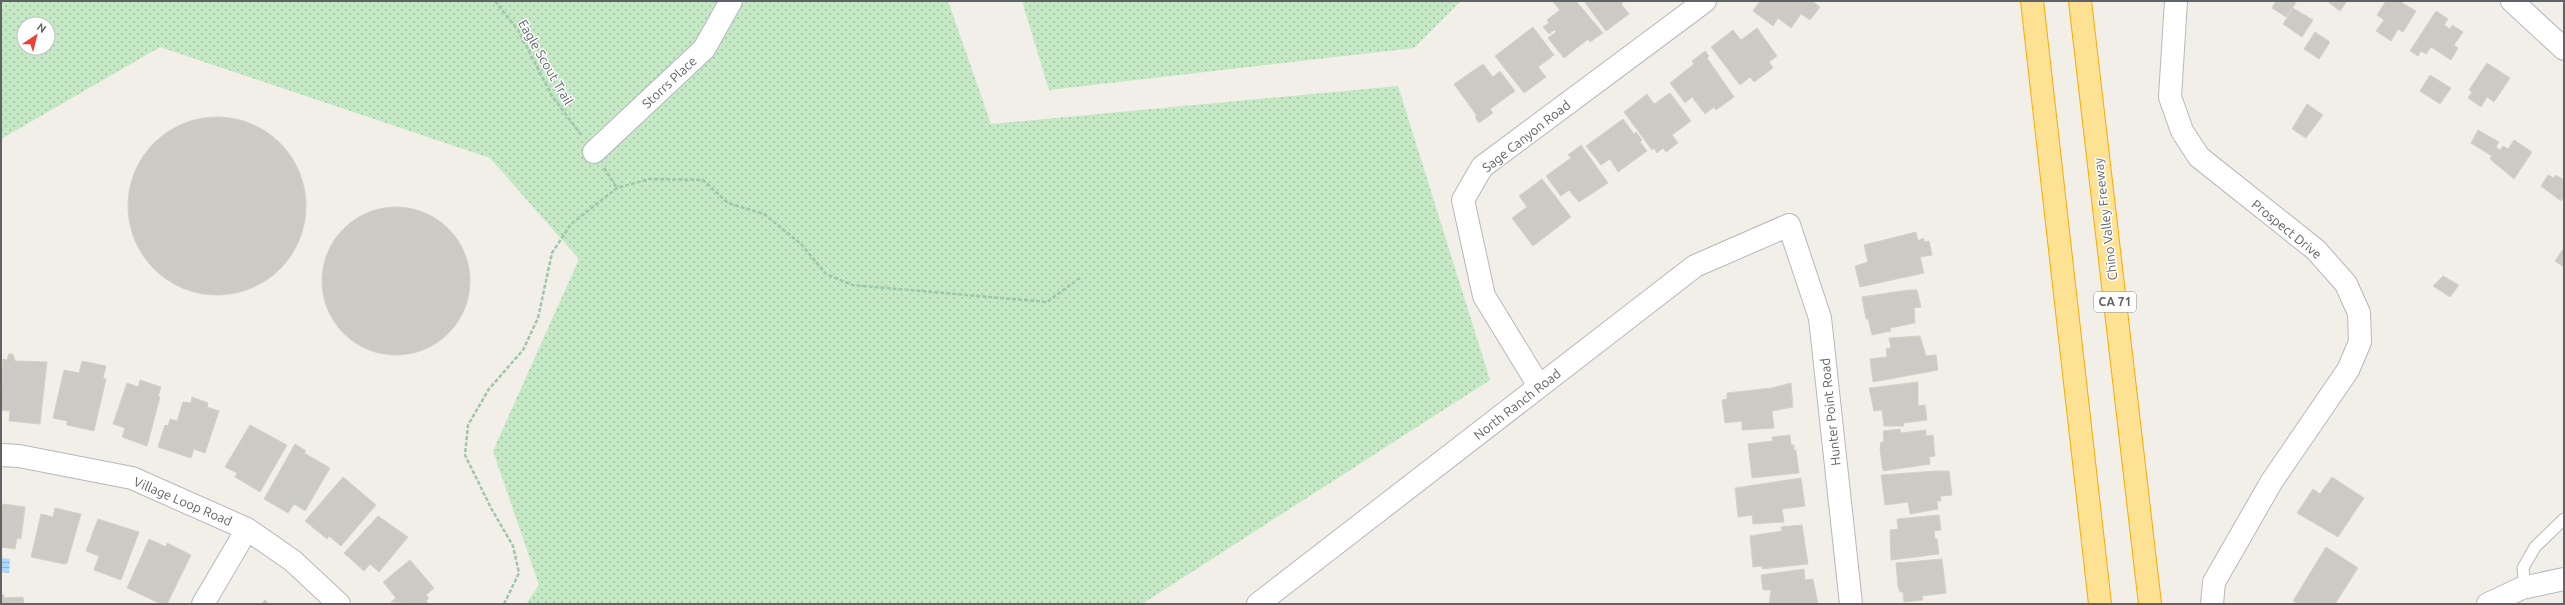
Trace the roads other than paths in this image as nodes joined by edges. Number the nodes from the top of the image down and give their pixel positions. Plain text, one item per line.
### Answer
1 (731, 1) edge
2 (1705, 1) edge
3 (2032, 1) edge
4 (2080, 1) edge
5 (2176, 1) edge
6 (2512, 1) edge
7 (2564, 49) edge
8 (594, 152) road end
9 (1789, 225) joint
10 (1539, 386) junction
11 (1, 455) edge
12 (2564, 519) edge
13 (247, 529) junction
14 (2564, 579) edge
15 (2525, 588) junction
16 (203, 604) edge
17 (339, 604) edge
18 (1258, 604) edge
19 (1851, 604) edge
20 (2100, 604) edge
21 (2150, 604) edge
22 (2212, 604) edge
23 (2488, 604) edge

1 - 8 street, Storrs Place
2 - 10 street, Sage Canyon Road
3 - 20 highway
4 - 21 highway, Chino Valley Freeway / CA 71
5 - 22 street, Prospect Drive
6 - 7 street
9 - 10 street, North Ranch Road
9 - 19 street, Hunter Point Road
10 - 18 street, North Ranch Road
11 - 13 street, Village Loop Road
12 - 15 lane
13 - 16 street
13 - 17 street, Village Loop Road
14 - 15 street
15 - 23 street

